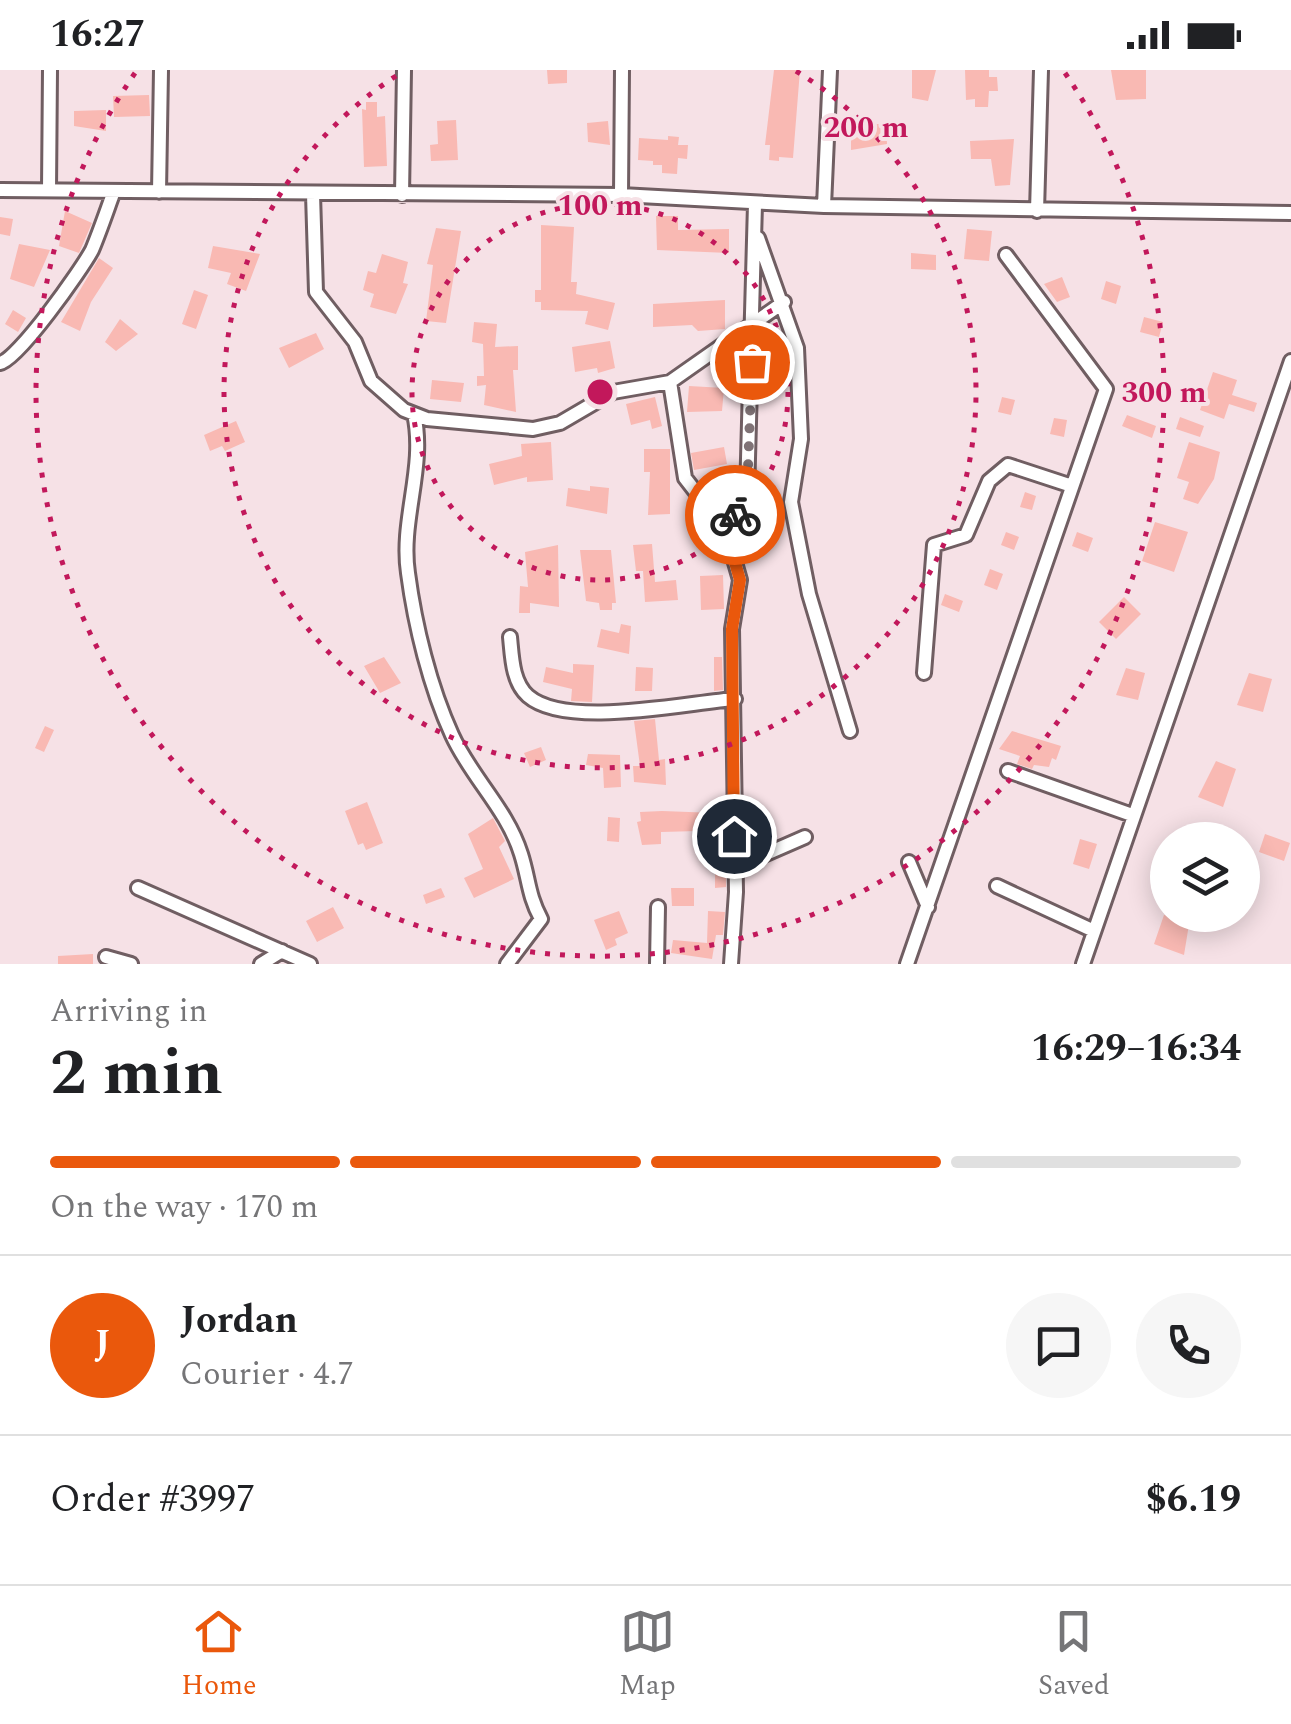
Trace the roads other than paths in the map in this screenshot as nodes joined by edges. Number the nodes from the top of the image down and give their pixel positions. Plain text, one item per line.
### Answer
1 (50, 70) edge
2 (161, 70) edge
3 (404, 70) edge
4 (622, 70) edge
5 (830, 70) edge
6 (1041, 70) edge
7 (0, 190) edge
8 (50, 190) junction
9 (114, 191) junction
10 (159, 192) junction
11 (314, 194) junction
12 (402, 195) junction
13 (621, 195) junction
14 (755, 204) junction
15 (824, 206) junction
16 (1037, 210) junction
17 (1291, 213) edge
18 (755, 231) junction
19 (1006, 255) dead end
20 (784, 302) junction
21 (754, 325) junction
22 (1291, 361) edge
23 (0, 363) edge
24 (670, 382) junction
25 (414, 414) junction
26 (1072, 486) junction
27 (726, 531) junction
28 (510, 637) dead end
29 (924, 673) dead end
30 (736, 699) junction
31 (850, 731) dead end
32 (1008, 771) dead end
33 (1132, 814) junction
34 (805, 836) dead end
35 (909, 862) dead end
36 (736, 867) junction
37 (997, 886) dead end
38 (138, 888) dead end
39 (658, 907) dead end
40 (928, 907) junction
41 (1094, 931) junction
42 (282, 951) junction
43 (106, 956) dead end
44 (131, 964) edge
45 (261, 964) edge
46 (310, 964) edge
47 (507, 964) edge
48 (657, 964) edge
49 (731, 964) edge
50 (906, 964) edge
51 (1083, 964) edge

1 - 8 street
2 - 10 street
3 - 12 street
4 - 13 street
5 - 15 street
6 - 16 street
7 - 8 street
8 - 9 street
9 - 10 street
9 - 23 street
10 - 11 street
11 - 12 street
11 - 25 street
12 - 13 street
13 - 14 street
14 - 15 street
14 - 18 street
15 - 16 street
16 - 17 street
18 - 20 street
18 - 21 street
19 - 26 street
20 - 21 street
20 - 31 street
21 - 24 street
21 - 27 street
22 - 33 street
24 - 25 street
24 - 27 street
25 - 47 street
26 - 29 street
26 - 40 street
27 - 30 street
28 - 30 street
30 - 36 street
32 - 33 street
33 - 41 street
34 - 36 street
35 - 40 street
36 - 49 street
37 - 41 street
38 - 42 street
39 - 48 street
40 - 50 street
41 - 51 street
42 - 45 street
42 - 46 street
43 - 44 street

